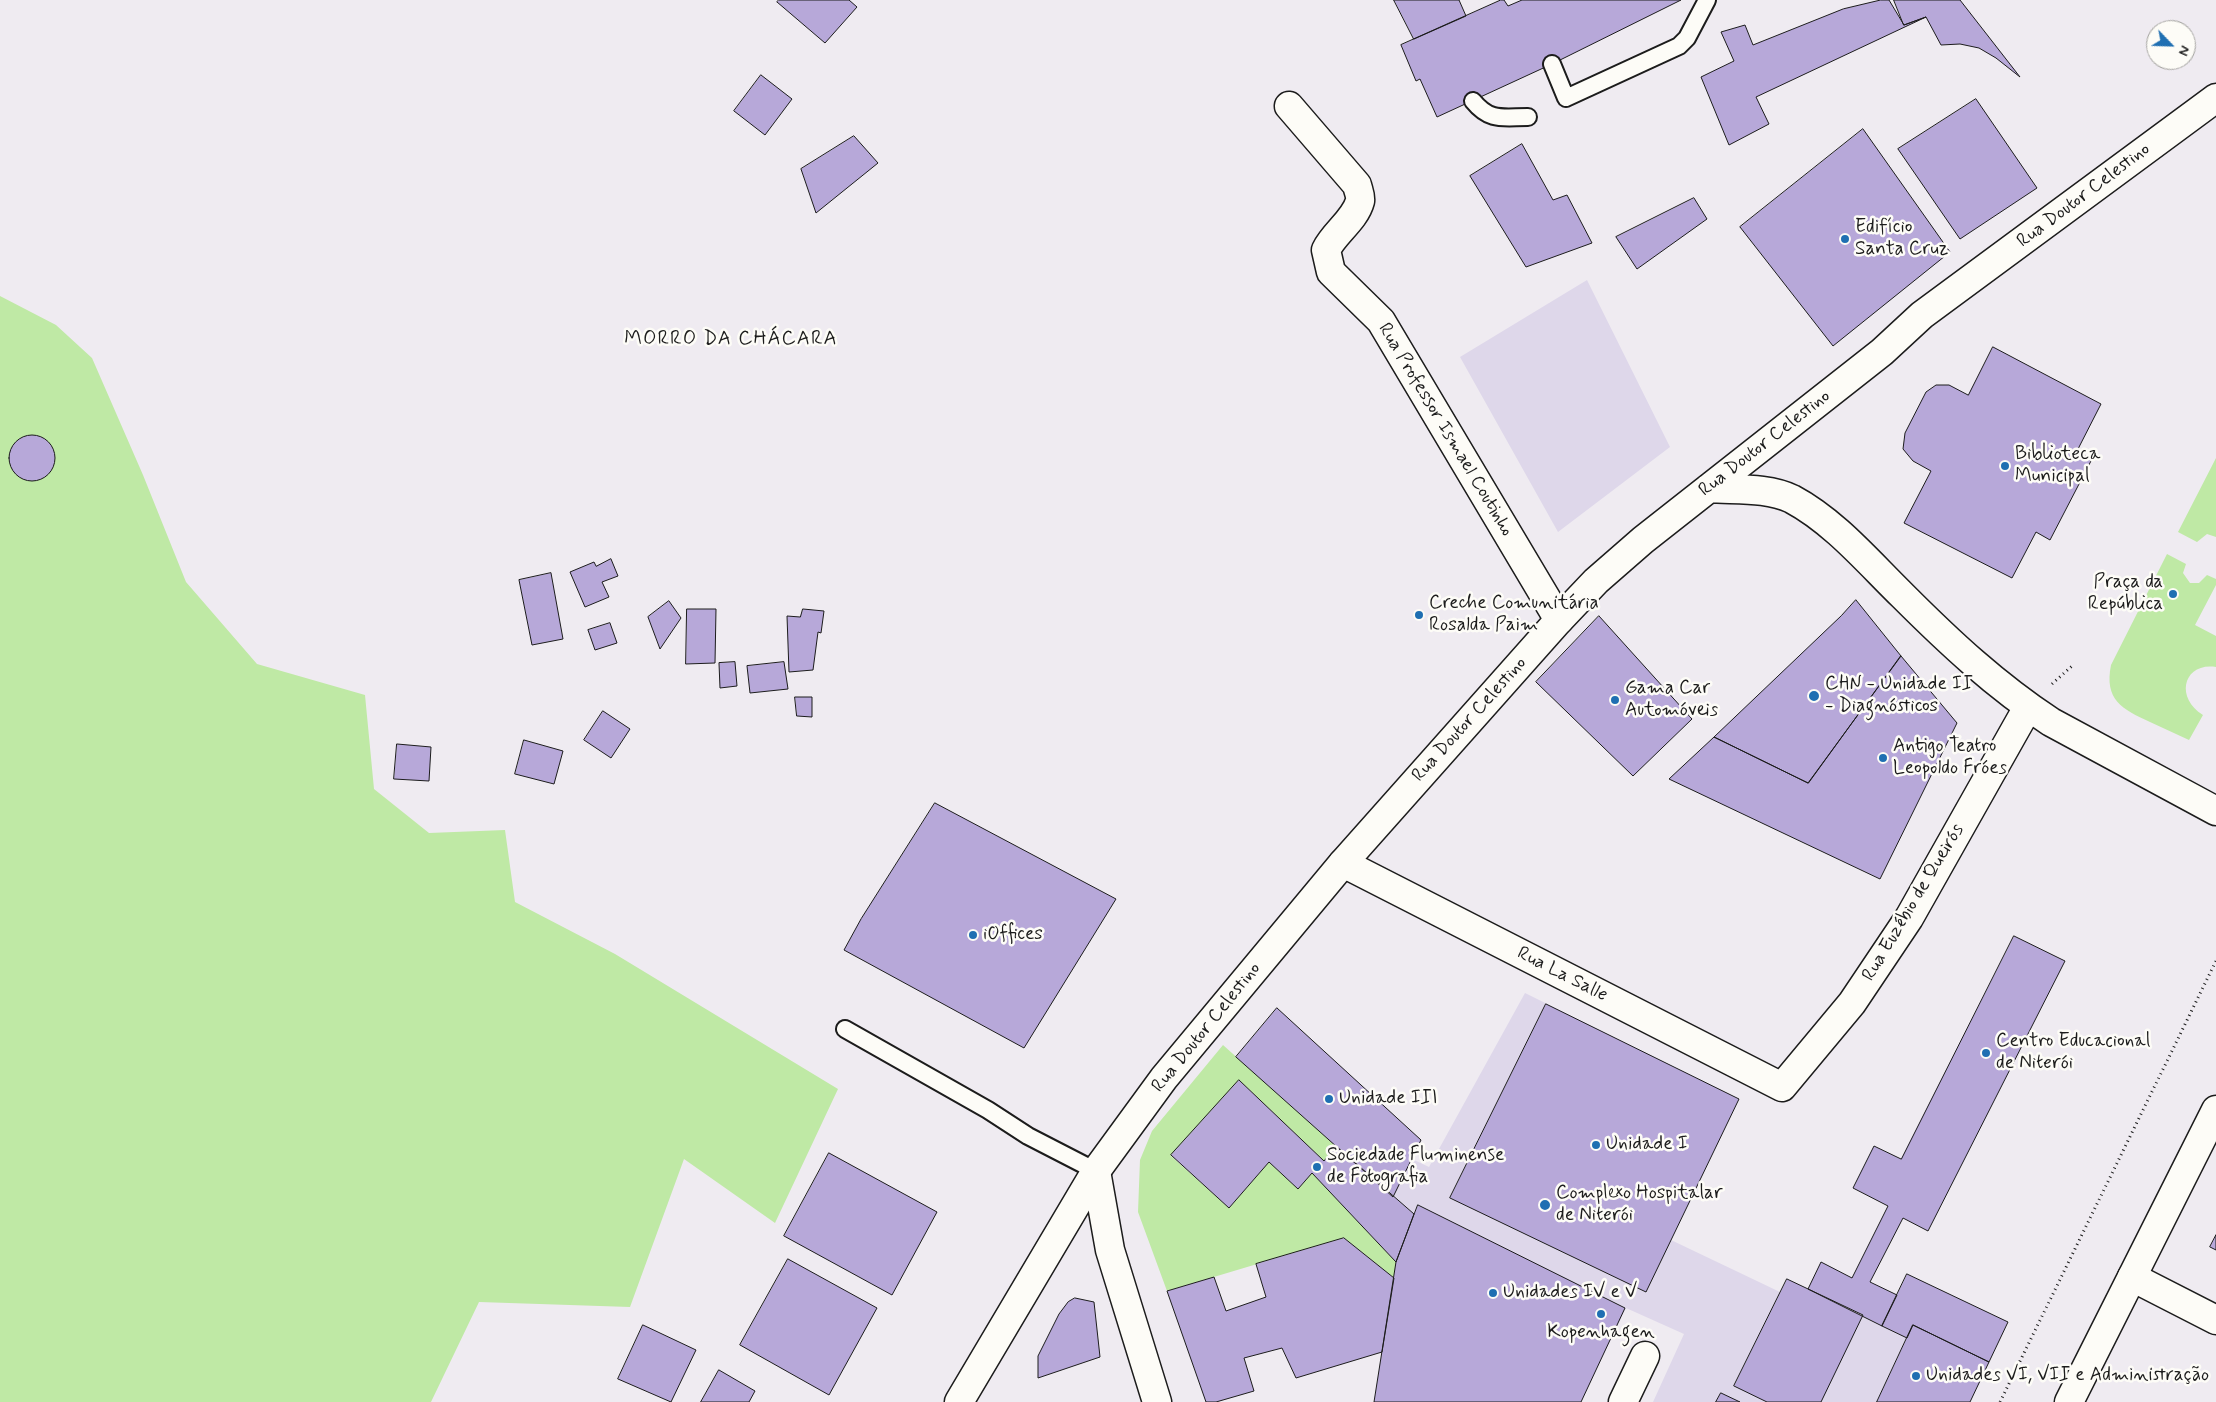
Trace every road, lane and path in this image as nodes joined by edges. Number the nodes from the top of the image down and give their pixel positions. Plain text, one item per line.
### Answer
1 (1707, 0) edge
2 (1552, 64) dead end
3 (2216, 98) edge
4 (1473, 100) dead end
5 (1289, 106) dead end
6 (1528, 117) dead end
7 (1710, 488) junction
8 (1559, 620) junction
9 (2028, 707) junction
10 (2216, 811) edge
11 (1343, 863) junction
12 (2216, 961) edge
13 (845, 1030) dead end
14 (1782, 1087) joint
15 (2216, 1110) edge
16 (1096, 1171) junction
17 (2132, 1277) junction
18 (2216, 1320) edge
19 (1645, 1356) dead end
20 (958, 1402) edge
21 (1157, 1402) edge
22 (1623, 1402) edge
23 (2000, 1402) edge
24 (2069, 1402) edge

1 - 2 lane
3 - 7 main road, Rua Doutor Celestino
4 - 6 lane
5 - 8 main road, Rua Professor Ismael Coutinho
7 - 8 main road, Rua Doutor Celestino
7 - 9 main road
8 - 11 main road, Rua Doutor Celestino
9 - 10 main road
9 - 14 main road, Rua Euzébio de Queirós
11 - 14 main road, Rua La Salle
11 - 16 main road, Rua Doutor Celestino
12 - 23 path
13 - 16 lane
15 - 17 main road
16 - 20 main road, Rua Doutor Celestino
16 - 21 main road
17 - 18 main road
17 - 24 main road
19 - 22 main road

